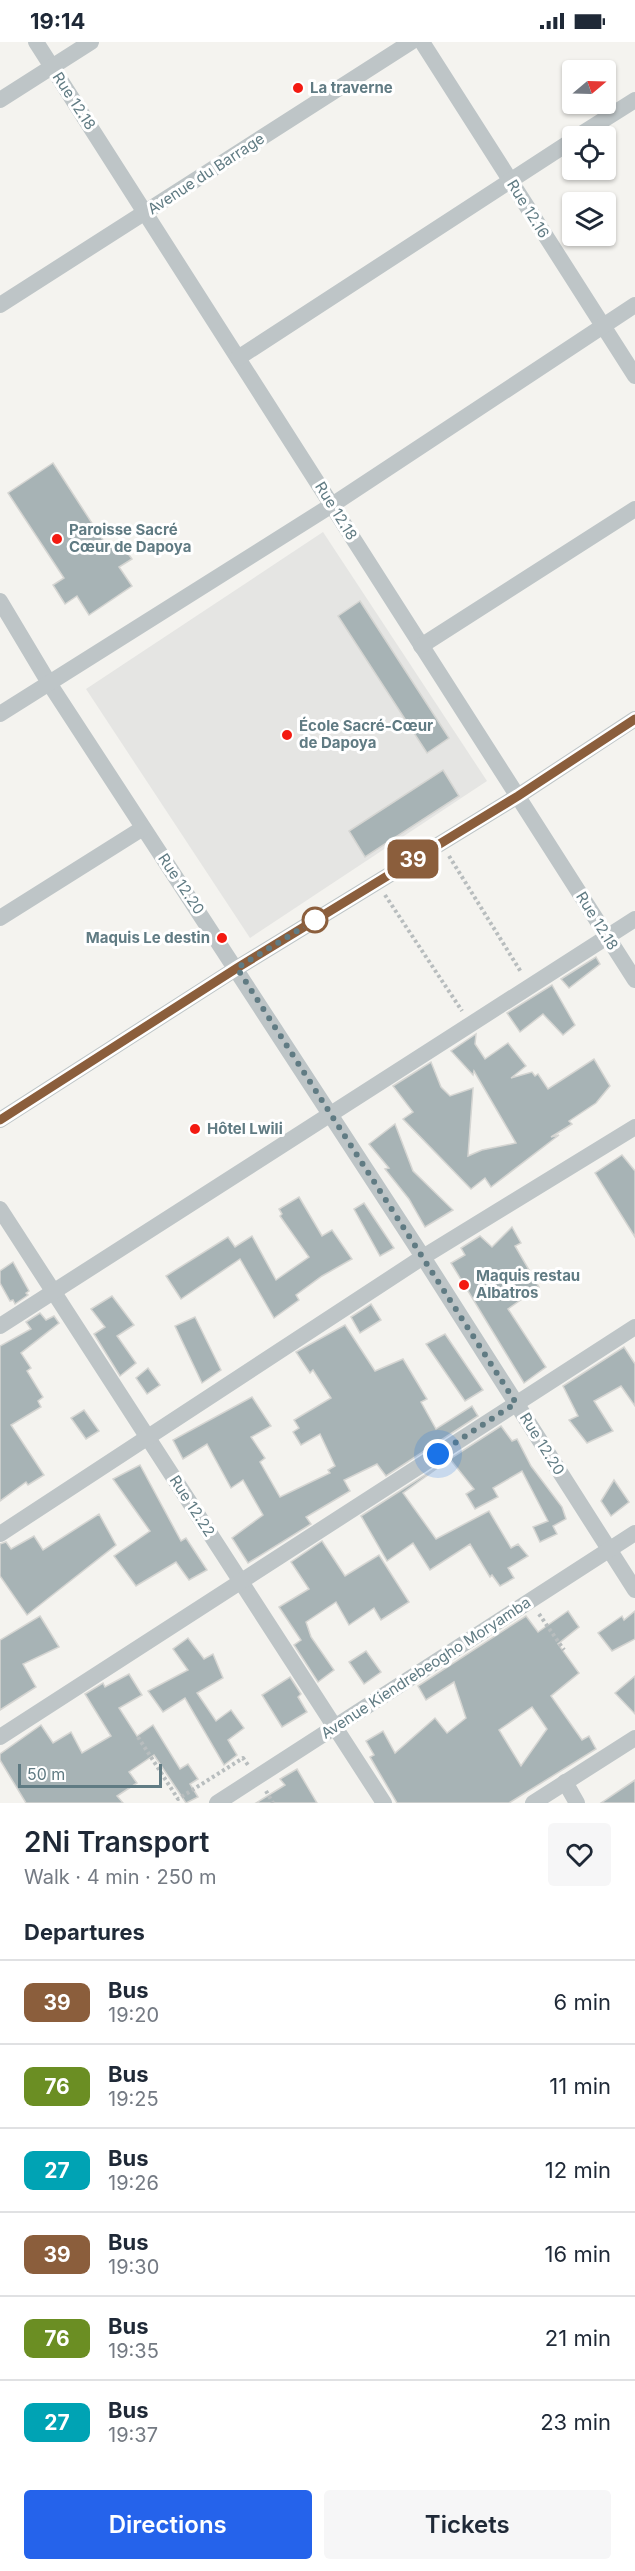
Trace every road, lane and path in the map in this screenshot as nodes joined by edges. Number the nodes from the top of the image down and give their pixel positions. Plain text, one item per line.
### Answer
1 (36, 42) edge
2 (91, 42) edge
3 (411, 42) edge
4 (422, 42) edge
5 (52, 67) junction
6 (0, 100) edge
7 (635, 100) edge
8 (594, 126) edge
9 (562, 147) edge
10 (510, 180) junction
11 (145, 213) junction
12 (0, 305) edge
13 (635, 305) edge
14 (603, 327) junction
15 (238, 358) junction
16 (635, 376) edge
17 (332, 505) junction
18 (635, 509) edge
19 (0, 601) edge
20 (421, 646) junction
21 (49, 683) junction
22 (0, 714) edge
23 (635, 719) edge
24 (518, 796) junction
25 (143, 828) junction
26 (440, 843) junction
27 (376, 882) junction
28 (0, 918) edge
29 (635, 919) edge
30 (607, 937) junction
31 (237, 968) junction
32 (635, 980) edge
33 (530, 986) junction
34 (470, 1024) junction
35 (330, 1114) junction
36 (0, 1120) edge
37 (635, 1127) edge
38 (0, 1209) edge
39 (423, 1257) junction
40 (53, 1291) junction
41 (0, 1326) edge
42 (635, 1327) edge
43 (516, 1403) junction
44 (148, 1437) junction
45 (635, 1533) edge
46 (0, 1534) edge
47 (608, 1550) junction
48 (241, 1582) junction
49 (635, 1590) edge
50 (530, 1601) junction
51 (564, 1650) dead end
52 (335, 1727) junction
53 (0, 1737) edge
54 (138, 1737) dead end
55 (635, 1738) edge
56 (257, 1777) junction
57 (565, 1782) junction
58 (217, 1803) edge
59 (384, 1803) edge
60 (533, 1803) edge
61 (577, 1803) edge

1 - 5 street, Rue 12.18
2 - 5 street
3 - 11 street, Avenue du Barrage
4 - 10 street, Rue 12.16
5 - 6 street
5 - 11 street, Rue 12.18
7 - 8 street
9 - 10 street
10 - 14 street, Rue 12.16
10 - 15 street
11 - 12 street, Avenue du Barrage
11 - 15 street, Rue 12.18
13 - 14 street
14 - 16 street, Rue 12.16
14 - 17 street
15 - 17 street, Rue 12.18
17 - 20 street, Rue 12.18
17 - 21 street
18 - 20 street
19 - 21 street, Rue 12.20
20 - 24 street, Rue 12.18
21 - 22 street
21 - 25 street, Rue 12.20
23 - 24 street
24 - 26 street
24 - 30 street, Rue 12.18
25 - 28 street
25 - 31 street, Rue 12.20
26 - 27 street
26 - 33 path
27 - 31 street
27 - 34 path
29 - 30 street
30 - 32 street, Rue 12.18
30 - 33 street
31 - 35 street, Rue 12.20
31 - 36 street
33 - 34 street
34 - 35 street
35 - 39 street, Rue 12.20
35 - 40 street
37 - 39 street
38 - 40 street, Rue 12.22
39 - 43 street, Rue 12.20
39 - 44 street
40 - 41 street
40 - 44 street, Rue 12.22
42 - 43 street
43 - 47 street, Rue 12.20
43 - 48 street
44 - 46 street
44 - 48 street, Rue 12.22
45 - 47 street, Avenue Kiendrebeogho Moryamba
47 - 49 street, Rue 12.20
47 - 50 street, Avenue Kiendrebeogho Moryamba
48 - 52 street, Rue 12.22
48 - 53 street
50 - 51 path
50 - 52 street, Avenue Kiendrebeogho Moryamba
52 - 56 street, Avenue Kiendrebeogho Moryamba
52 - 59 street, Rue 12.22
54 - 56 path
55 - 57 street
56 - 58 street, Avenue Kiendrebeogho Moryamba
57 - 60 street
57 - 61 street

